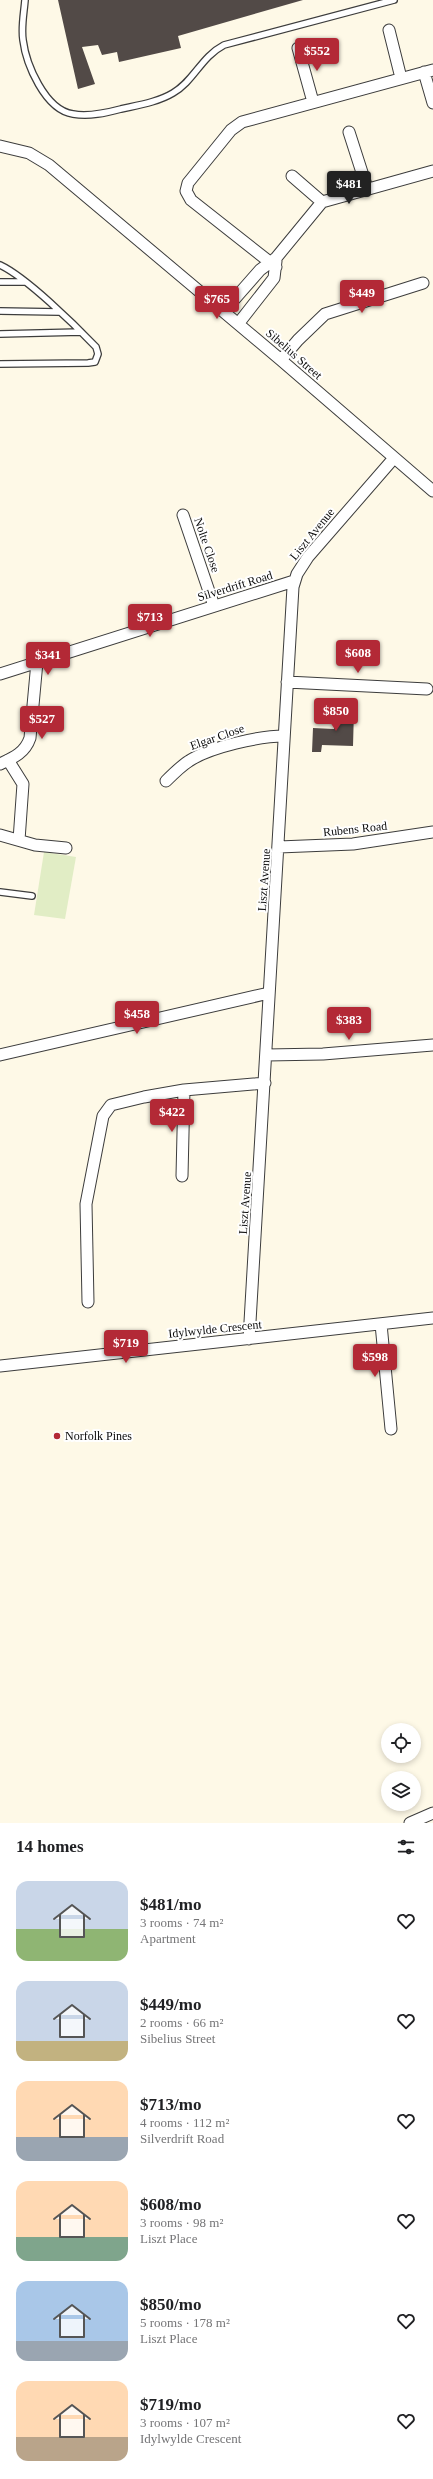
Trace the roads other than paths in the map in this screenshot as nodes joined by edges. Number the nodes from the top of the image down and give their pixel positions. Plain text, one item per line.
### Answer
1 (25, 0) edge
2 (394, 0) edge
3 (389, 30) dead end
4 (298, 48) dead end
5 (428, 71) edge
6 (401, 78) junction
7 (313, 102) junction
8 (433, 103) edge
9 (350, 132) dead end
10 (0, 146) edge
11 (433, 171) edge
12 (292, 176) dead end
13 (367, 188) junction
14 (322, 202) junction
15 (274, 263) junction
16 (0, 265) edge
17 (0, 282) edge
18 (24, 282) junction
19 (423, 283) dead end
20 (0, 311) edge
21 (224, 311) junction
22 (59, 312) junction
23 (238, 324) junction
24 (81, 332) junction
25 (0, 334) edge
26 (282, 360) junction
27 (0, 364) edge
28 (394, 458) junction
29 (433, 491) edge
30 (183, 516) dead end
31 (294, 581) junction
32 (214, 606) junction
33 (37, 662) junction
34 (0, 674) edge
35 (287, 682) junction
36 (427, 689) dead end
37 (284, 736) junction
38 (4, 762) edge
39 (166, 781) dead end
40 (433, 832) edge
41 (0, 835) edge
42 (19, 840) junction
43 (279, 846) junction
44 (66, 848) dead end
45 (0, 892) edge
46 (32, 896) dead end
47 (269, 993) junction
48 (433, 1045) edge
49 (0, 1055) edge
50 (267, 1055) junction
51 (265, 1083) junction
52 (184, 1090) junction
53 (182, 1176) dead end
54 (88, 1302) dead end
55 (433, 1318) edge
56 (381, 1324) junction
57 (250, 1338) junction
58 (0, 1366) edge
59 (391, 1429) dead end
60 (433, 1813) edge
61 (410, 1823) edge

1 - 2 lane
3 - 6 street
4 - 7 street
5 - 6 street
5 - 8 street
6 - 7 street
7 - 15 street
9 - 13 street
10 - 21 street, Sibelius Street
11 - 13 street
12 - 14 street
13 - 14 street
14 - 15 street
15 - 21 street
15 - 23 street
16 - 18 lane
17 - 18 lane
18 - 22 lane
19 - 26 street
20 - 22 lane
21 - 23 street, Sibelius Street
22 - 24 lane
23 - 26 street, Sibelius Street
24 - 25 lane
24 - 27 lane
26 - 28 street, Sibelius Street
28 - 29 street, Sibelius Street
28 - 31 street, Liszt Avenue
30 - 32 street, Nolte Close
31 - 32 street, Silverdrift Road
31 - 35 street, Liszt Avenue
32 - 33 street, Silverdrift Road
33 - 34 street, Silverdrift Road
33 - 38 street
35 - 36 street
35 - 37 street, Liszt Avenue
37 - 39 street, Elgar Close
37 - 43 street, Liszt Avenue
38 - 42 street
40 - 43 street, Rubens Road
41 - 42 street
42 - 44 street
43 - 47 street, Liszt Avenue
45 - 46 lane
47 - 49 street
47 - 50 street, Liszt Avenue
48 - 50 street
50 - 51 street, Liszt Avenue
51 - 52 street
51 - 57 street, Liszt Avenue
52 - 53 street
52 - 54 street
55 - 56 street, Idylwylde Crescent
56 - 57 street, Idylwylde Crescent
56 - 59 street
57 - 58 street, Idylwylde Crescent
60 - 61 street

